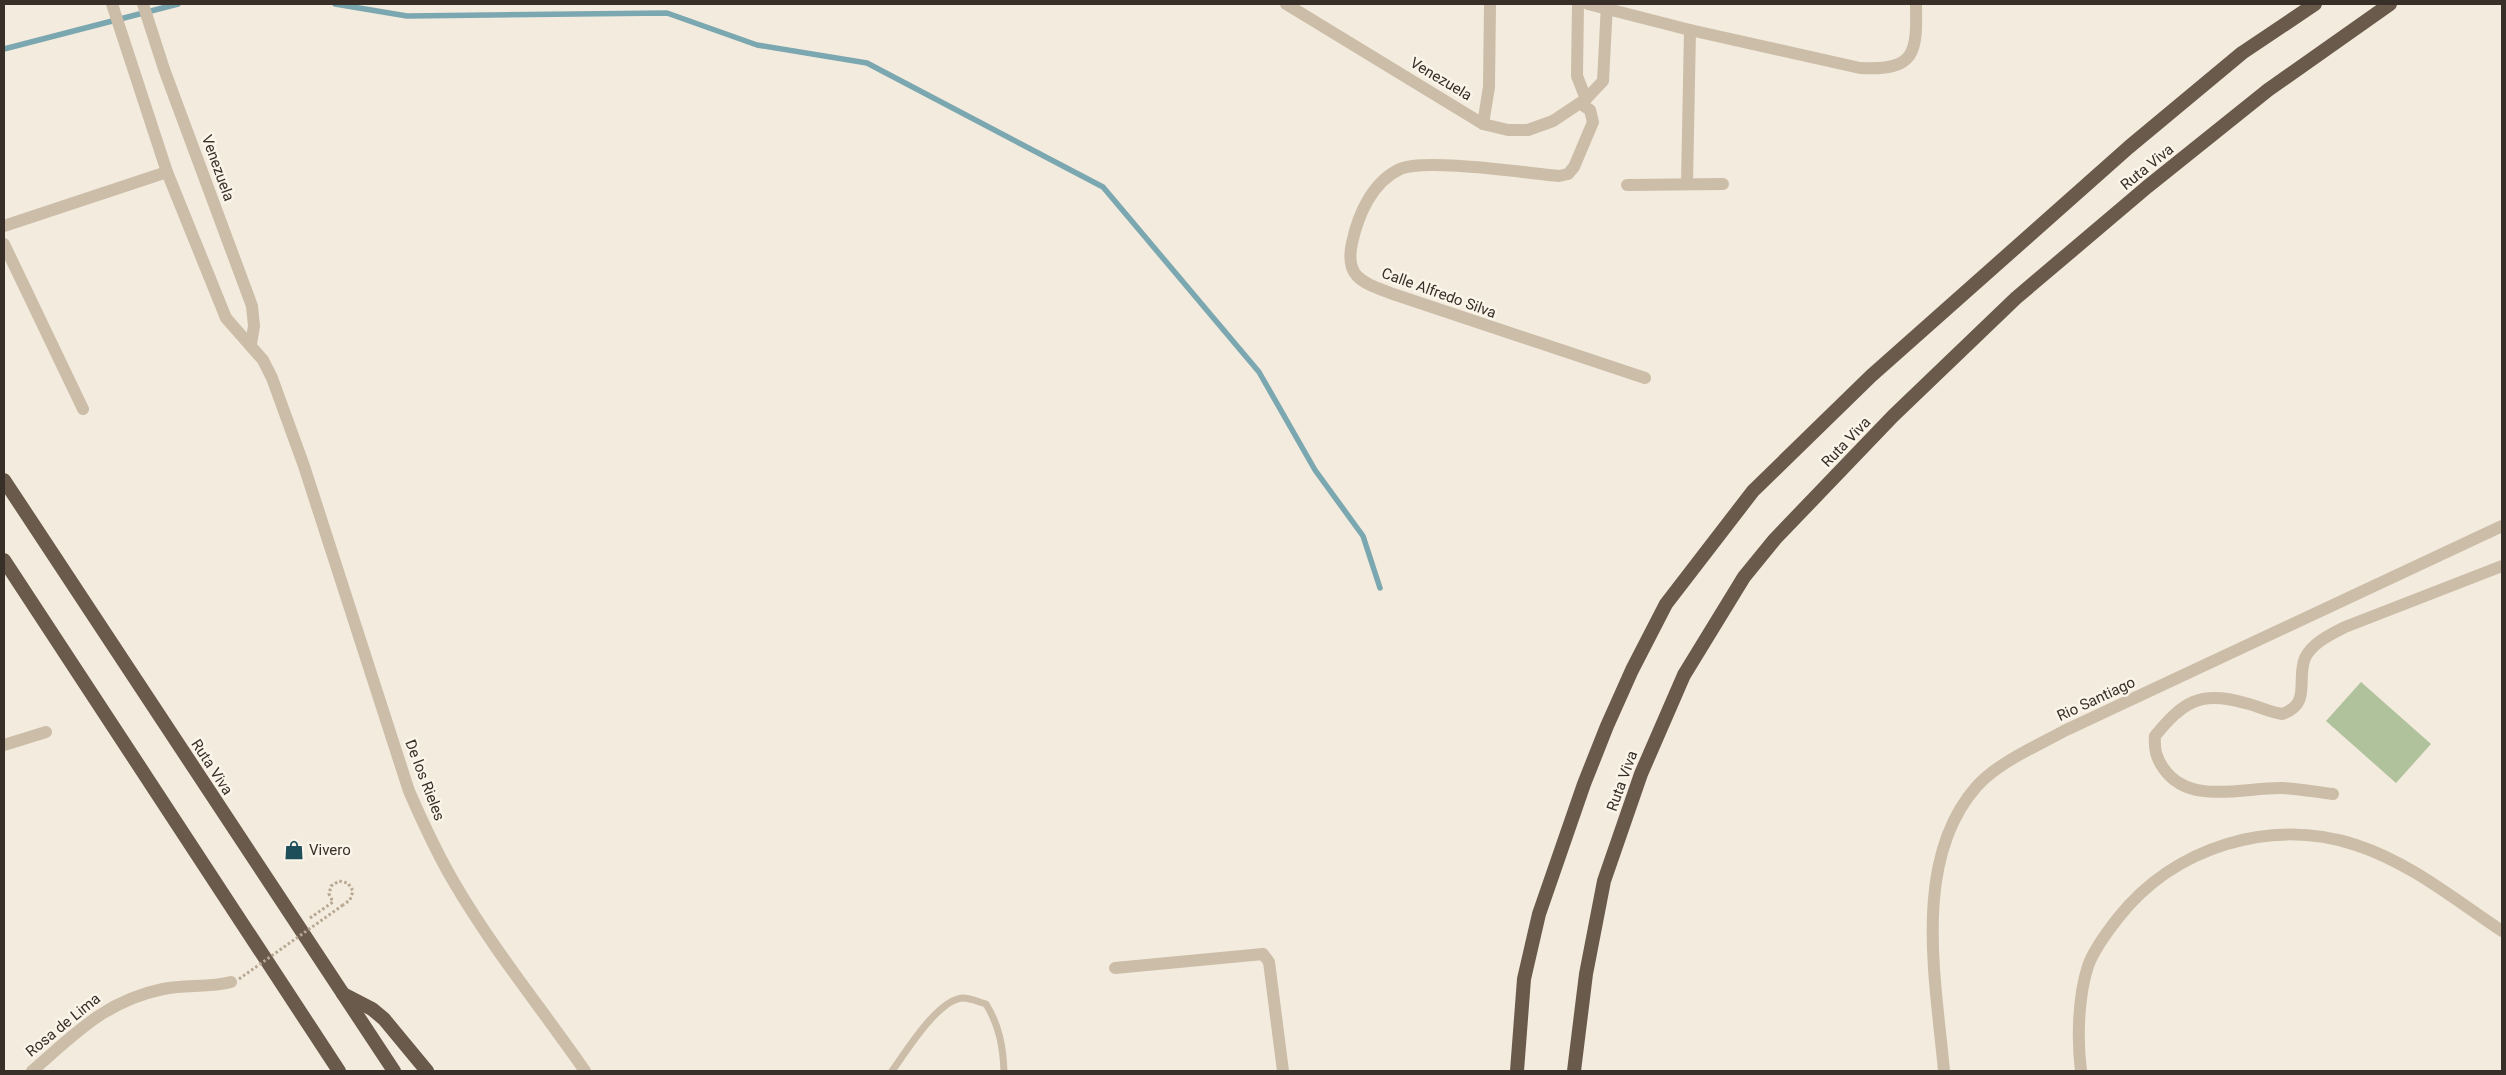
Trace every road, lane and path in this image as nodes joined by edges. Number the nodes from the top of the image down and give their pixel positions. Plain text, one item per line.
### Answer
1 (112, 4) edge
2 (143, 4) edge
3 (1286, 4) edge
4 (1490, 4) edge
5 (1578, 4) edge
6 (1588, 4) edge
7 (1916, 4) edge
8 (2315, 4) edge
9 (2390, 4) edge
10 (1607, 6) edge
11 (1690, 30) junction
12 (1584, 102) junction
13 (1483, 124) junction
14 (167, 172) junction
15 (1687, 184) junction
16 (1723, 184) dead end
17 (1628, 185) dead end
18 (4, 226) edge
19 (4, 244) edge
20 (251, 344) junction
21 (1645, 378) dead end
22 (83, 409) dead end
23 (4, 480) edge
24 (2502, 526) edge
25 (4, 560) edge
26 (2502, 566) edge
27 (46, 732) dead end
28 (4, 745) edge
29 (2333, 794) dead end
30 (297, 927) junction
31 (2502, 931) edge
32 (1115, 968) dead end
33 (235, 980) joint
34 (340, 992) junction
35 (32, 1071) edge
36 (339, 1071) edge
37 (394, 1071) edge
38 (427, 1071) edge
39 (585, 1071) edge
40 (892, 1071) edge
41 (1004, 1071) edge
42 (1283, 1071) edge
43 (1517, 1071) edge
44 (1574, 1071) edge
45 (1944, 1071) edge
46 (2081, 1071) edge

1 - 14 street, De los Rieles
2 - 20 street, Venezuela
3 - 13 street, Venezuela
4 - 13 street
5 - 12 street
6 - 10 street
7 - 11 street
8 - 43 highway, Ruta Viva
9 - 44 highway, Ruta Viva
10 - 11 street
10 - 12 street, Venezuela
11 - 15 street
12 - 13 street, Venezuela
12 - 21 street, Calle Alfredo Silva
14 - 18 street
14 - 20 street, De los Rieles
15 - 16 street
15 - 17 street
19 - 22 street
20 - 39 street, De los Rieles
23 - 30 highway, Ruta Viva
24 - 45 street, Rio Santiago
25 - 36 highway
26 - 29 street
27 - 28 street
30 - 33 path, bridge
30 - 34 highway, Ruta Viva
31 - 46 street
32 - 42 street
33 - 35 street, Rosa de Lima
34 - 37 highway, Ruta Viva
34 - 38 highway
40 - 41 lane

